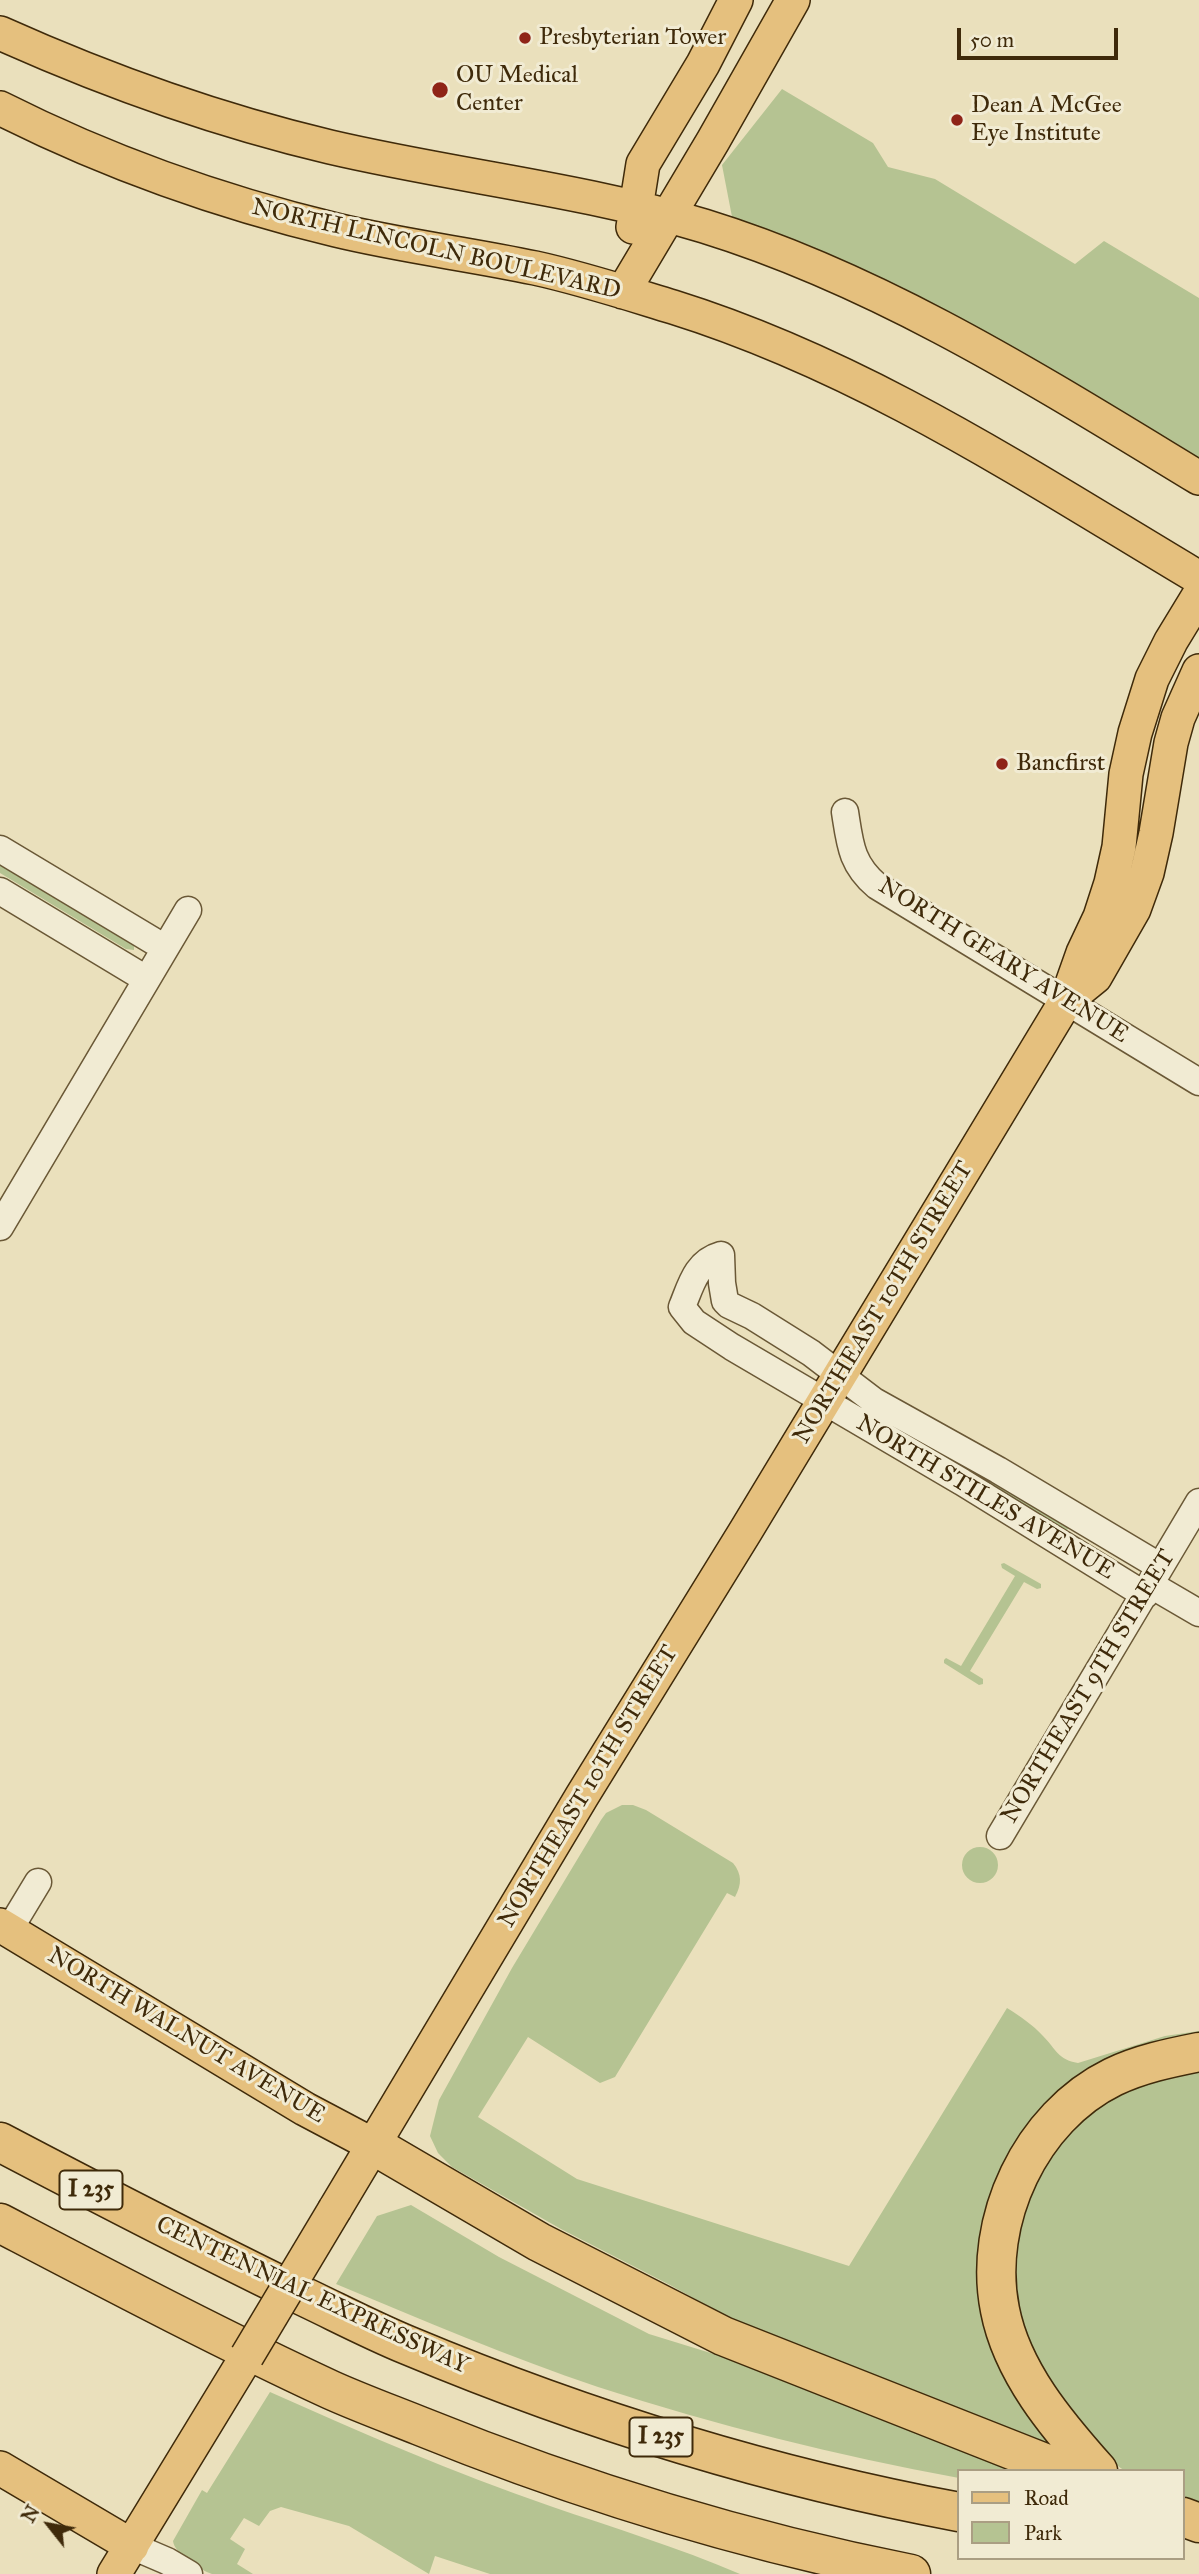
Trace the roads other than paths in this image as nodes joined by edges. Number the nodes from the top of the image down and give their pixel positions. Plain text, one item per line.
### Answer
1 (736, 0) edge
2 (793, 0) edge
3 (0, 33) edge
4 (0, 108) edge
5 (636, 207) junction
6 (668, 216) junction
7 (623, 292) junction
8 (1199, 478) edge
9 (1199, 578) edge
10 (1199, 595) edge
11 (1199, 671) edge
12 (845, 812) dead end
13 (0, 849) edge
14 (0, 891) edge
15 (188, 910) dead end
16 (165, 948) junction
17 (146, 979) junction
18 (1066, 1001) junction
19 (1199, 1082) edge
20 (0, 1227) edge
21 (832, 1388) junction
22 (1199, 1502) edge
23 (1152, 1582) junction
24 (1199, 1613) edge
25 (1000, 1836) dead end
26 (38, 1882) dead end
27 (4, 1928) edge
28 (1199, 2052) edge
29 (0, 2142) edge
30 (373, 2145) junction
31 (0, 2223) edge
32 (0, 2468) edge
33 (1060, 2469) edge
34 (1096, 2469) edge
35 (599, 2493) junction
36 (958, 2512) edge
37 (132, 2546) junction
38 (114, 2574) edge
39 (189, 2574) edge
40 (798, 2574) edge
41 (911, 2574) edge

1 - 5 main road
2 - 6 main road
3 - 5 main road
4 - 7 main road, NORTH LINCOLN BOULEVARD
5 - 6 main road
5 - 7 main road
6 - 7 main road
6 - 8 main road
7 - 9 main road, NORTH LINCOLN BOULEVARD
10 - 18 main road, NORTHEAST 10TH STREET
11 - 18 main road, NORTHEAST 10TH STREET
12 - 18 street, NORTH GEARY AVENUE
13 - 16 street
14 - 17 street
15 - 16 street
16 - 17 street
17 - 20 street
18 - 19 street, NORTH GEARY AVENUE
18 - 21 main road, NORTHEAST 10TH STREET
21 - 21 street, NORTH STILES AVENUE
21 - 23 street, NORTH STILES AVENUE
21 - 30 main road, NORTHEAST 10TH STREET
22 - 23 street, NORTHEAST 9TH STREET
23 - 24 street, NORTH STILES AVENUE
23 - 25 street, NORTHEAST 9TH STREET
26 - 27 street
27 - 30 main road, NORTH WALNUT AVENUE
28 - 34 highway
29 - 36 highway, CENTENNIAL EXPRESSWAY / I 235
30 - 33 highway
30 - 37 main road, NORTHEAST 10TH STREET, bridge
31 - 35 highway
32 - 37 main road
35 - 40 highway
35 - 41 highway
37 - 38 main road, NORTHEAST 10TH STREET
37 - 39 street

